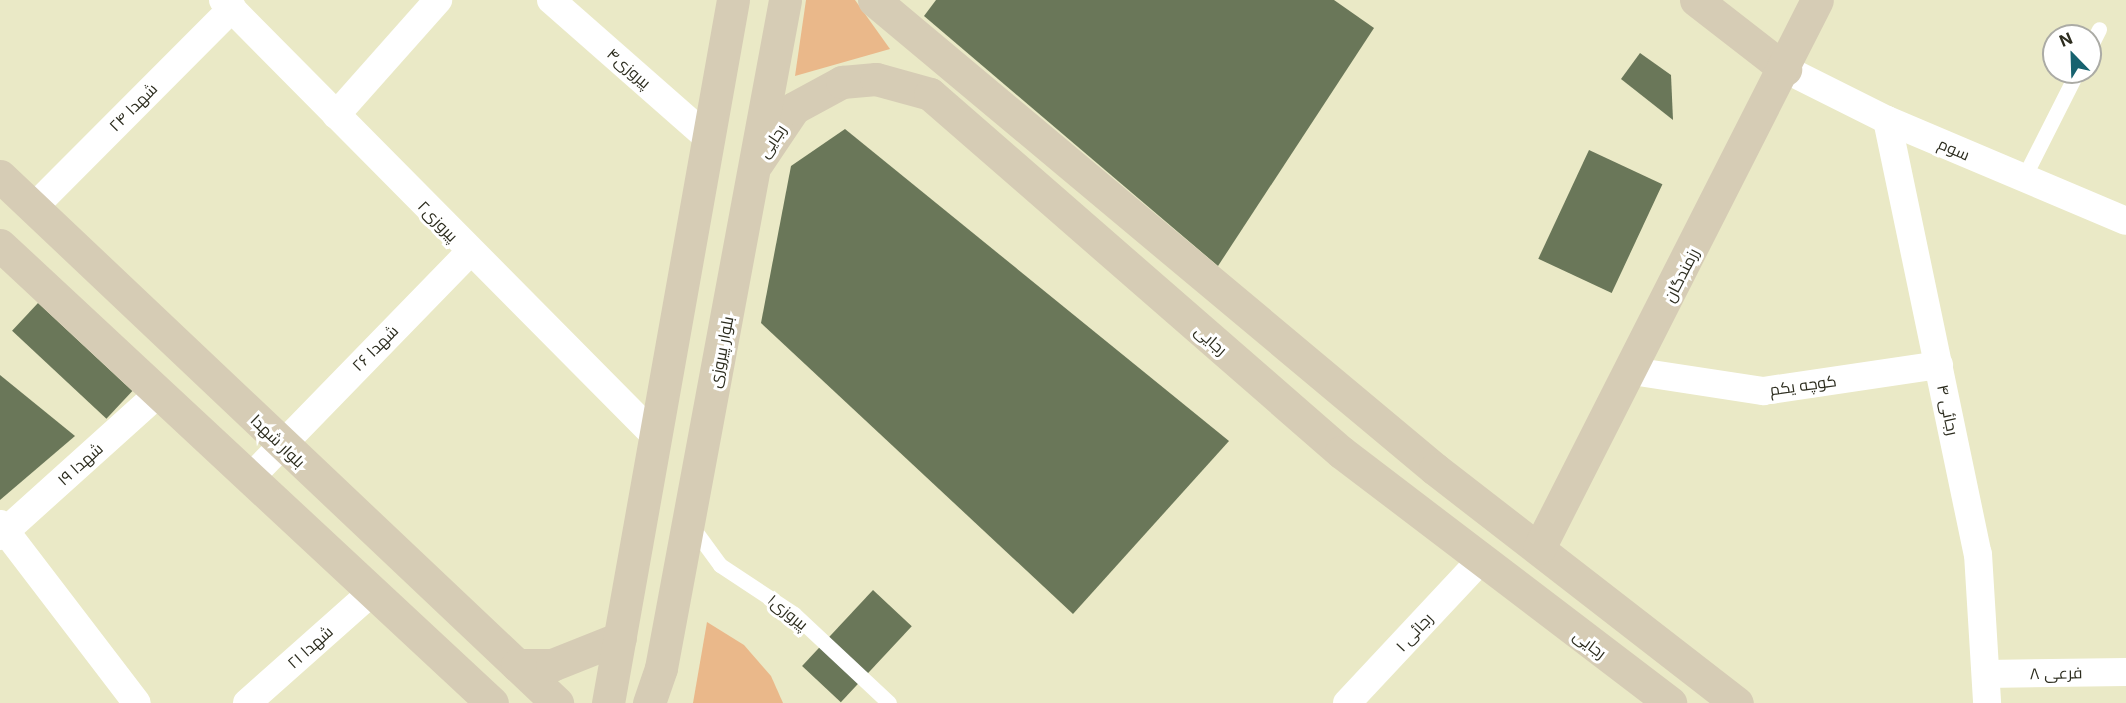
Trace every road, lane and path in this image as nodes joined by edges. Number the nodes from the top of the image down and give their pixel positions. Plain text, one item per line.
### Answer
1 (438, 0) edge
2 (552, 0) edge
3 (733, 0) edge
4 (785, 0) edge
5 (874, 0) edge
6 (1696, 0) edge
7 (1817, 0) edge
8 (227, 4) edge
9 (1785, 69) junction
10 (2071, 84) edge
11 (336, 115) junction
12 (1887, 120) junction
13 (706, 136) junction
14 (757, 163) junction
15 (1070, 164) junction
16 (0, 176) edge
17 (2023, 179) junction
18 (1041, 192) junction
19 (34, 207) junction
20 (2126, 221) edge
21 (0, 245) edge
22 (469, 253) junction
23 (684, 273) junction
24 (735, 280) junction
25 (1307, 362) junction
26 (1939, 365) junction
27 (1632, 371) junction
28 (159, 393) junction
29 (1276, 395) junction
30 (657, 438) junction
31 (281, 444) junction
32 (252, 476) junction
33 (689, 523) junction
34 (2, 530) edge
35 (1539, 548) junction
36 (1480, 561) junction
37 (373, 591) junction
38 (620, 638) junction
39 (517, 665) junction
40 (662, 668) junction
41 (2126, 672) edge
42 (1986, 674) junction
43 (137, 703) edge
44 (247, 703) edge
45 (492, 703) edge
46 (557, 703) edge
47 (608, 703) edge
48 (649, 703) edge
49 (670, 703) edge
50 (889, 703) edge
51 (1347, 703) edge
52 (1670, 703) edge
53 (1737, 703) edge
54 (1987, 703) edge

1 - 11 street
2 - 13 street, پیروزی۴
3 - 13 main road
4 - 14 main road, بلوار پیروزی
5 - 15 main road
6 - 9 main road
7 - 9 main road, رزمندگان
8 - 11 street, پیروزی۲
8 - 19 street, شهدا ۲۴
9 - 12 street, سوم
9 - 27 main road, رزمندگان
10 - 17 lane
11 - 22 street, پیروزی۲
12 - 17 street, سوم
12 - 26 street, رجائی ۴
13 - 23 main road
14 - 18 main road, رجایی
14 - 24 main road, بلوار پیروزی
15 - 18 main road
15 - 25 main road
16 - 19 main road, بلوار شهدا
17 - 20 street, سوم
18 - 29 main road, رجایی
19 - 31 main road, بلوار شهدا
21 - 28 main road
22 - 30 street, پیروزی۲
22 - 31 street, شهدا ۲۶
23 - 24 main road
23 - 30 main road
24 - 33 main road, بلوار پیروزی
25 - 29 main road
25 - 35 main road
26 - 27 street, کوچه یکم
26 - 42 street, رجائی ۴
27 - 35 main road, رزمندگان
28 - 32 main road
28 - 34 street, شهدا ۱۹
29 - 36 main road, رجایی
30 - 38 main road
31 - 32 street, شهدا ۲۶
31 - 39 main road, بلوار شهدا
32 - 37 main road
33 - 40 main road, بلوار پیروزی
33 - 50 lane, پیروزی۱
34 - 43 street
35 - 53 main road
36 - 51 street, رجائی ۱
36 - 52 main road, رجایی
37 - 44 street, شهدا ۲۱
37 - 45 main road
38 - 39 main road
38 - 47 main road
39 - 46 main road, بلوار شهدا
40 - 48 main road, بلوار پیروزی
40 - 49 main road
41 - 42 street, فرعی ۸
42 - 54 street, رجائی ۴

